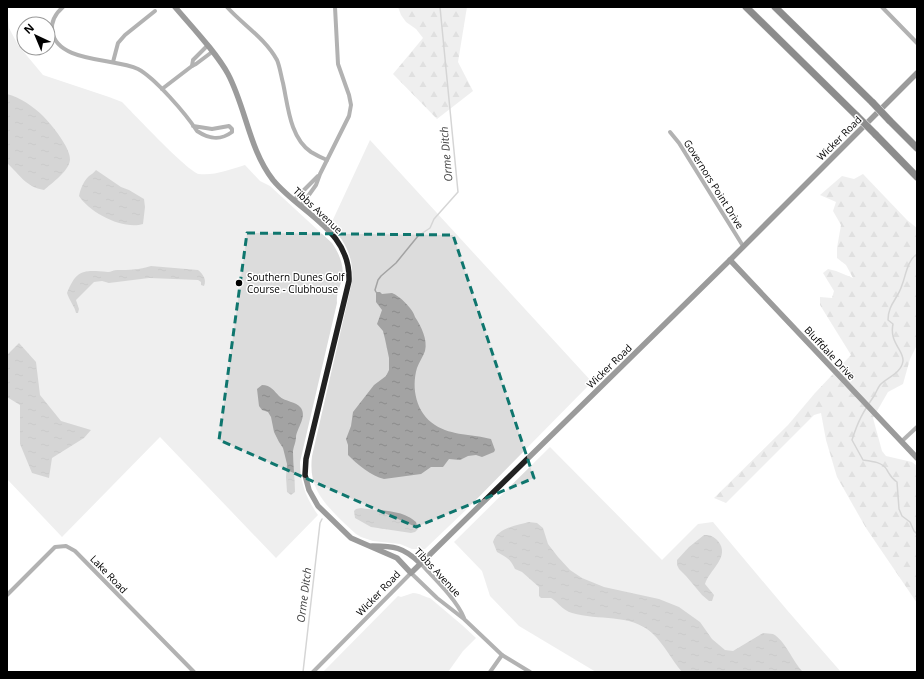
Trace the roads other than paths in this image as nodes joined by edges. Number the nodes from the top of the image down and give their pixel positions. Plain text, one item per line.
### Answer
1 (63, 7) edge
2 (175, 7) edge
3 (227, 7) edge
4 (336, 7) edge
5 (746, 7) edge
6 (775, 7) edge
7 (882, 7) edge
8 (155, 11) dead end
9 (917, 43) edge
10 (207, 46) junction
11 (212, 52) junction
12 (113, 62) junction
13 (192, 66) junction
14 (917, 73) edge
15 (162, 89) junction
16 (193, 126) junction
17 (670, 132) dead end
18 (917, 148) edge
19 (327, 160) junction
20 (320, 174) junction
21 (917, 177) edge
22 (294, 200) junction
23 (301, 206) junction
24 (743, 246) junction
25 (730, 260) junction
26 (917, 427) edge
27 (902, 441) junction
28 (917, 458) edge
29 (367, 546) junction
30 (420, 563) junction
31 (410, 572) junction
32 (7, 595) edge
33 (464, 619) junction
34 (502, 655) junction
35 (194, 672) edge
36 (313, 672) edge
37 (490, 672) edge
38 (530, 672) edge

1 - 12 street
2 - 10 street, Tibbs Avenue
3 - 19 street
4 - 19 street
5 - 21 highway, bridge
6 - 18 highway, bridge
7 - 9 street
8 - 12 street
10 - 11 street, Tibbs Avenue
10 - 13 street
11 - 13 street
11 - 22 street, Tibbs Avenue
12 - 15 street
13 - 15 street
14 - 24 street, Wicker Road
15 - 16 street
16 - 16 street
17 - 24 street, Governors Point Drive
19 - 20 street
20 - 22 street
20 - 23 street
22 - 23 street, Tibbs Avenue
23 - 29 street, Tibbs Avenue
24 - 25 street, Wicker Road
25 - 27 street, Bluffdale Drive
25 - 30 street, Wicker Road
26 - 27 street
27 - 28 street, Bluffdale Drive
29 - 30 street, Tibbs Avenue
29 - 31 street, Tibbs Avenue
30 - 31 street, Wicker Road
30 - 33 street, Tibbs Avenue
31 - 33 street, Tibbs Avenue
31 - 36 street, Wicker Road
32 - 35 street, Lake Road
33 - 34 street, Tibbs Avenue
34 - 37 street
34 - 38 street, Tibbs Avenue

